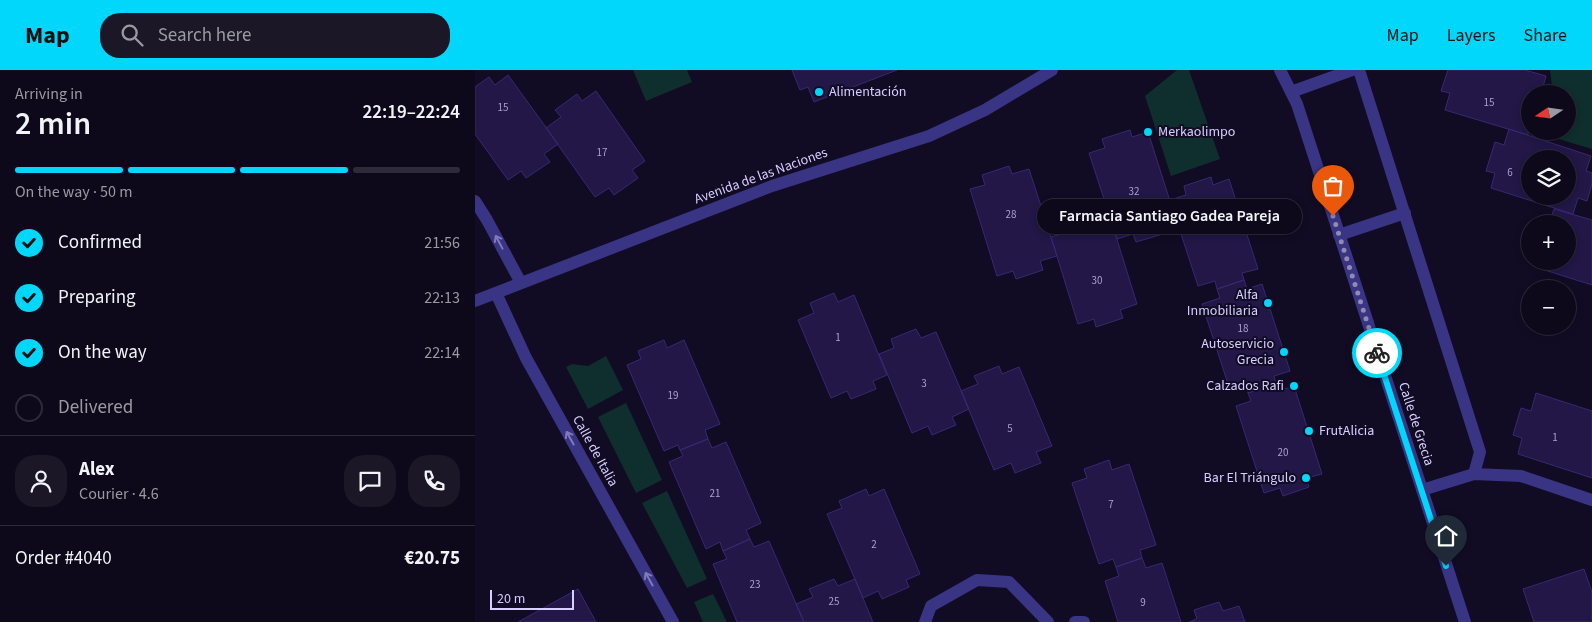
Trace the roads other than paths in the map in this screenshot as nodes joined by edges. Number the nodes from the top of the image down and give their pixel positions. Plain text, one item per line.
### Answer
1 (1052, 70) edge
2 (1280, 70) edge
3 (1352, 70) edge
4 (1359, 70) edge
5 (1291, 92) junction
6 (475, 201) edge
7 (1405, 213) junction
8 (1339, 235) junction
9 (521, 283) junction
10 (496, 293) junction
11 (475, 301) edge
12 (1474, 474) junction
13 (1422, 490) junction
14 (1592, 500) edge
15 (673, 622) edge
16 (925, 622) edge
17 (1047, 622) edge
18 (1075, 622) edge
19 (1084, 622) edge
20 (1465, 622) edge

1 - 9 street, Avenida de las Naciones
2 - 5 street, Calle de Grecia
3 - 5 street
4 - 7 street
5 - 8 street, Calle de Grecia
9 -> 6 street
7 - 8 street
7 - 12 street
8 - 13 street, Calle de Grecia
9 - 10 street, Avenida de las Naciones
10 - 11 street, Avenida de las Naciones
15 -> 10 street, Calle de Italia
12 - 13 street
12 - 14 street
13 - 20 street, Calle de Grecia
16 - 17 street
18 - 19 street

